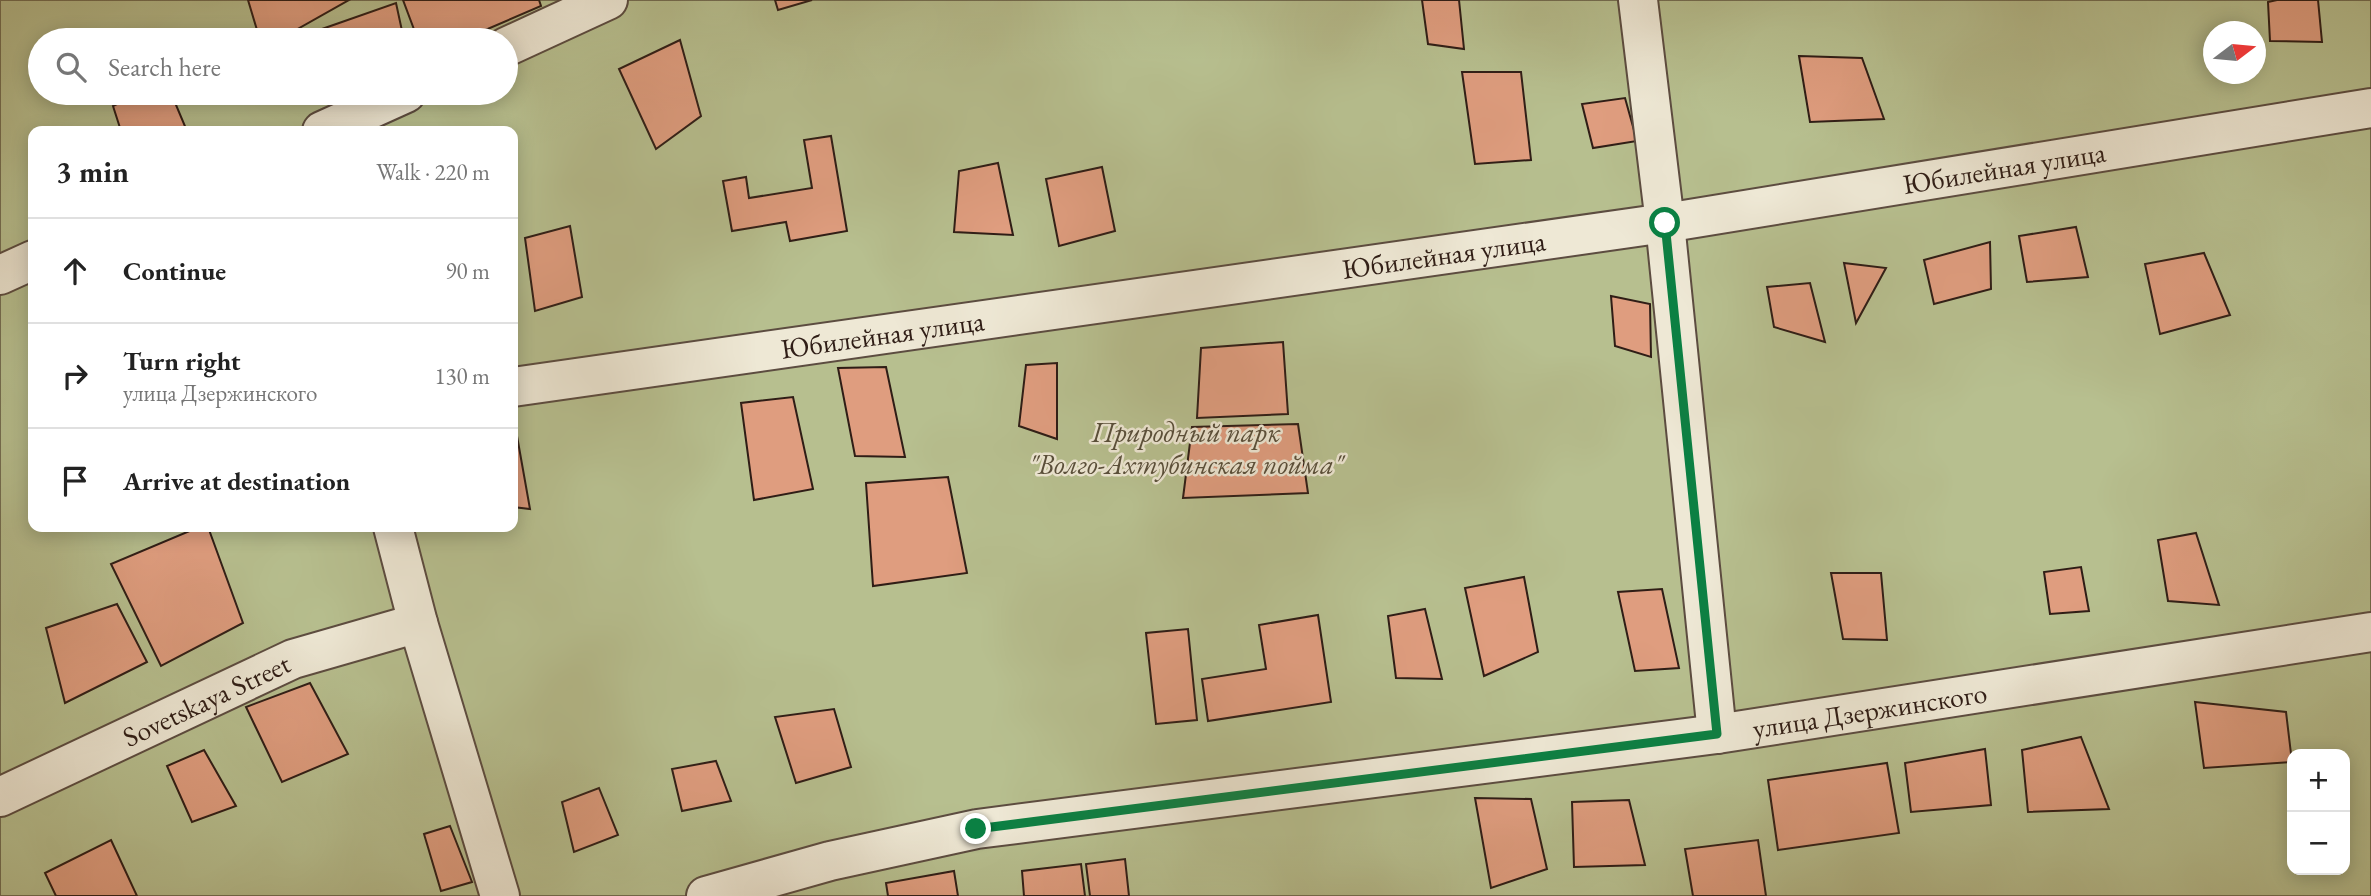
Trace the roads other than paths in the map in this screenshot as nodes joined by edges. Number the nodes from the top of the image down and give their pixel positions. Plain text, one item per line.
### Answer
1 (608, 0) edge
2 (1638, 0) edge
3 (518, 41) edge
4 (379, 105) edge
5 (2371, 108) edge
6 (333, 126) edge
7 (1665, 223) junction
8 (28, 262) edge
9 (0, 275) edge
10 (518, 386) edge
11 (394, 532) edge
12 (418, 623) junction
13 (2371, 632) edge
14 (1717, 734) junction
15 (0, 797) edge
16 (500, 896) edge
17 (706, 896) edge

1 - 3 street
2 - 7 street
4 - 6 street
5 - 7 street, Юбилейная улица
7 - 10 street, Юбилейная улица
7 - 14 street
8 - 9 street
11 - 12 street
12 - 15 street, Sovetskaya Street
12 - 16 street
13 - 14 street, улица Дзержинского
14 - 17 street, улица Дзержинского

